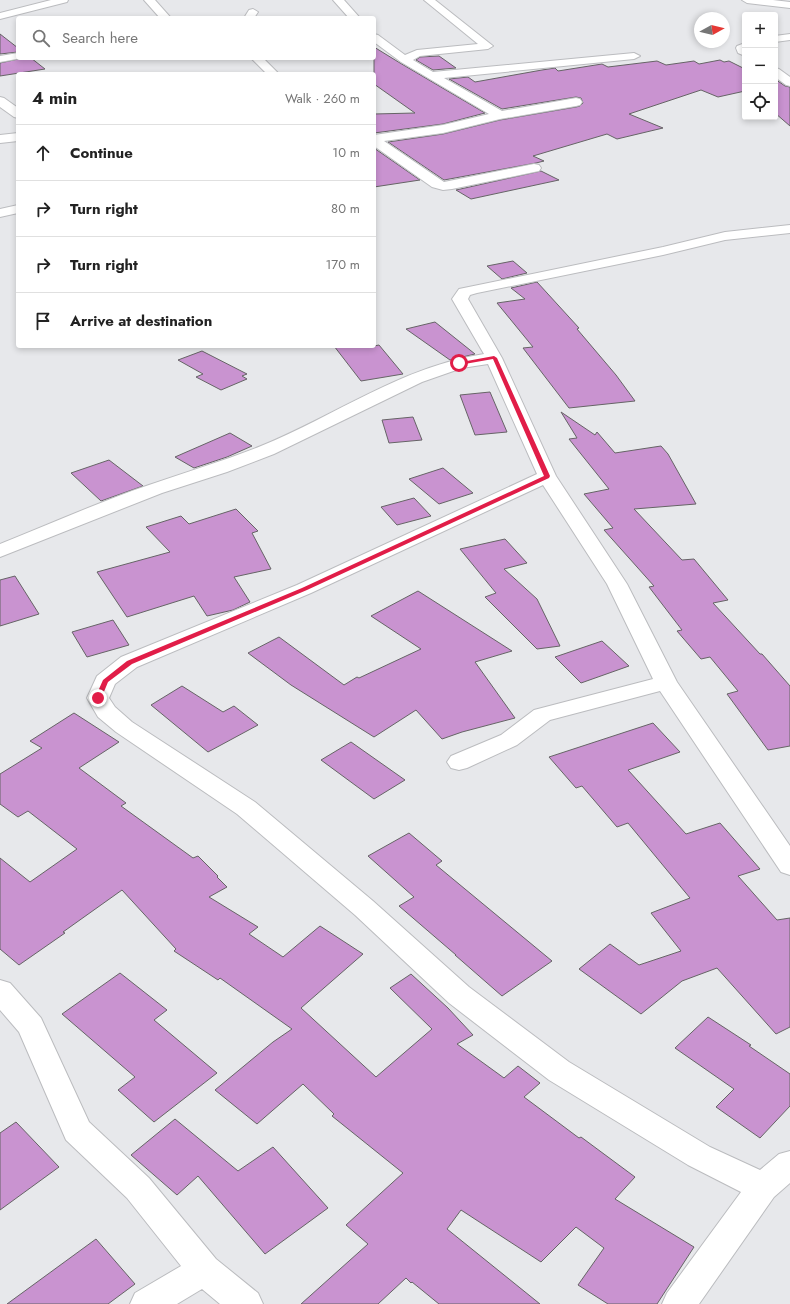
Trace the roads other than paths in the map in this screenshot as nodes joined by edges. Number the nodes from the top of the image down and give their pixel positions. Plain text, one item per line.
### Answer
1 (63, 0) edge
2 (149, 0) edge
3 (338, 0) edge
4 (429, 0) edge
5 (746, 0) edge
6 (790, 4) edge
7 (756, 12) dead end
8 (0, 16) edge
9 (164, 16) edge
10 (353, 16) edge
11 (376, 38) edge
12 (16, 56) edge
13 (634, 56) dead end
14 (0, 59) edge
15 (259, 60) edge
16 (406, 60) junction
17 (268, 72) edge
18 (778, 73) edge
19 (434, 75) junction
20 (790, 83) edge
21 (0, 101) edge
22 (576, 102) dead end
23 (16, 113) edge
24 (500, 115) junction
25 (16, 137) edge
26 (0, 139) edge
27 (376, 140) edge
28 (376, 141) edge
29 (534, 168) dead end
30 (16, 210) edge
31 (0, 214) edge
32 (790, 229) edge
33 (494, 358) junction
34 (547, 476) junction
35 (0, 551) edge
36 (666, 683) junction
37 (459, 762) dead end
38 (790, 866) edge
39 (0, 991) edge
40 (790, 1164) edge
41 (763, 1187) junction
42 (204, 1270) junction
43 (147, 1304) edge
44 (246, 1304) edge
45 (679, 1304) edge

1 - 8 street
2 - 9 street
3 - 10 street
4 - 16 street
5 - 6 street
5 - 7 street
11 - 16 street
12 - 14 street
13 - 19 street
15 - 17 street
16 - 19 street
18 - 20 street
19 - 24 street
21 - 23 street
22 - 24 street
24 - 27 street
25 - 26 street
28 - 29 street
30 - 31 street
32 - 33 street
33 - 34 street
33 - 35 street
34 - 36 street
34 - 41 street
36 - 37 street
36 - 38 street
39 - 42 street
40 - 41 street
41 - 45 street
42 - 43 street
42 - 44 street

